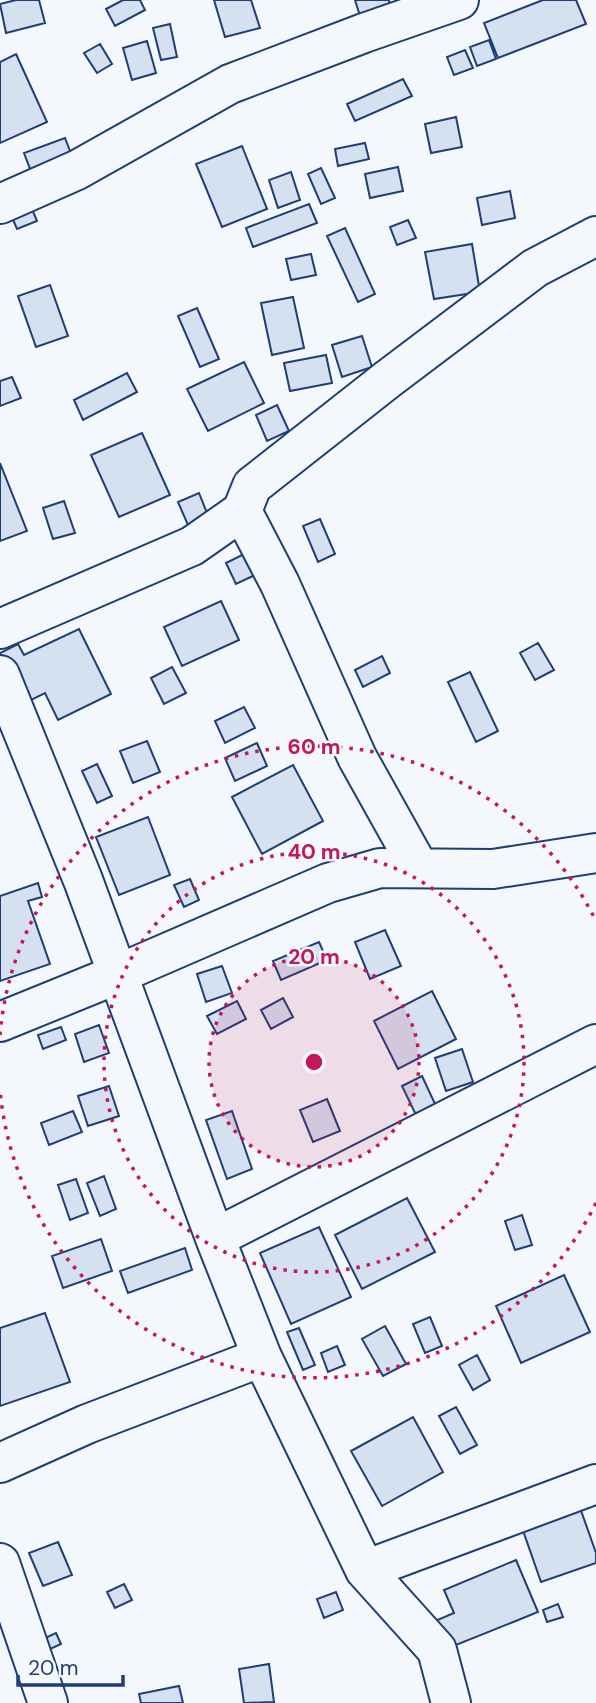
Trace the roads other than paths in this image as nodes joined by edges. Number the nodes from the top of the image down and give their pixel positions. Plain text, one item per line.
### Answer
1 (459, 0) edge
2 (0, 204) edge
3 (596, 236) edge
4 (242, 511) junction
5 (0, 629) edge
6 (4, 698) edge
7 (596, 853) edge
8 (419, 868) junction
9 (117, 974) junction
10 (0, 1022) edge
11 (596, 1044) edge
12 (215, 1238) junction
13 (262, 1357) junction
14 (0, 1463) edge
15 (596, 1484) edge
16 (0, 1563) edge
17 (365, 1570) junction
18 (48, 1703) edge
19 (450, 1703) edge

1 - 2 street
3 - 4 street
4 - 5 street
4 - 8 street
6 - 9 street
7 - 8 street
8 - 9 street
9 - 10 street
9 - 12 street
11 - 12 street
12 - 13 street
13 - 14 street
13 - 17 street
15 - 17 street
16 - 18 street
17 - 19 street

